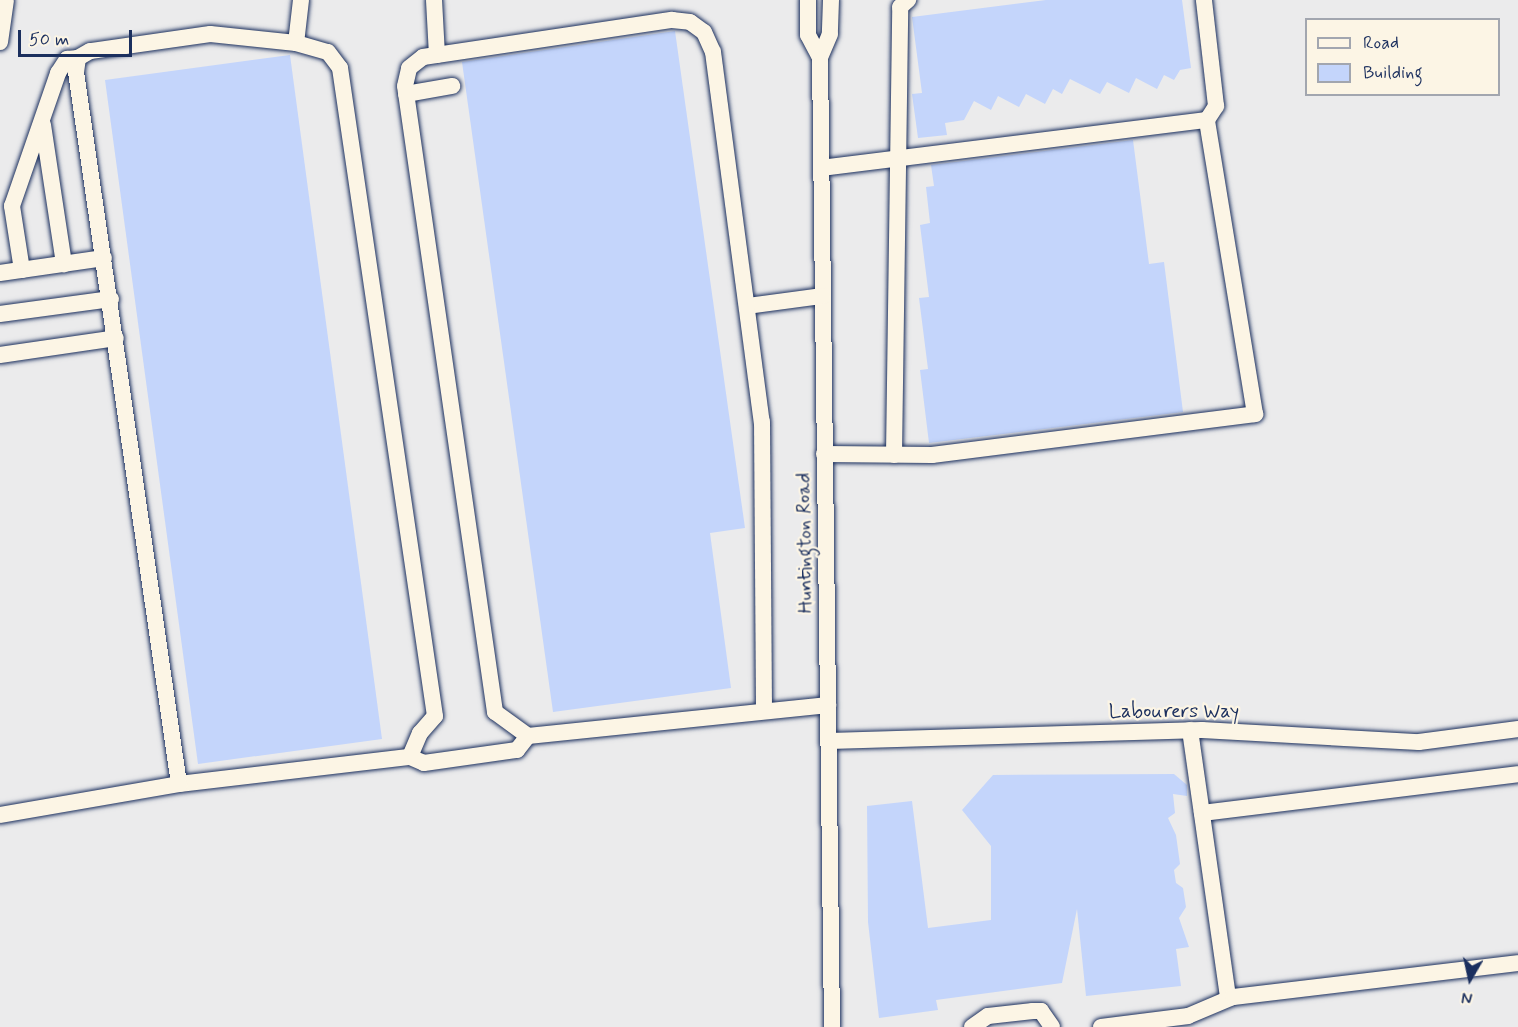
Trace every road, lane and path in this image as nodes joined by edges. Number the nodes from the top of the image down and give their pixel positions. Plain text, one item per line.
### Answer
1 (6, 0) edge
2 (301, 0) edge
3 (434, 0) edge
4 (808, 0) edge
5 (831, 0) edge
6 (908, 0) edge
7 (1203, 0) edge
8 (0, 42) edge
9 (296, 43) junction
10 (437, 55) junction
11 (78, 58) junction
12 (820, 58) junction
13 (452, 86) dead end
14 (406, 94) junction
15 (1207, 120) junction
16 (43, 123) junction
17 (897, 159) junction
18 (821, 168) junction
19 (104, 258) junction
20 (64, 264) junction
21 (22, 270) junction
22 (0, 273) edge
23 (822, 296) junction
24 (111, 299) junction
25 (747, 306) junction
26 (0, 314) edge
27 (116, 338) junction
28 (0, 355) edge
29 (824, 454) junction
30 (894, 455) junction
31 (828, 705) junction
32 (764, 710) junction
33 (1518, 729) edge
34 (1190, 730) junction
35 (528, 736) junction
36 (828, 741) junction
37 (410, 757) junction
38 (1518, 774) edge
39 (179, 784) junction
40 (1202, 813) junction
41 (0, 814) edge
42 (1518, 963) edge
43 (1228, 999) junction
44 (832, 1027) edge
45 (972, 1027) edge
46 (1052, 1027) edge
47 (1101, 1027) edge

1 - 8 street
2 - 9 street
3 - 10 street
4 - 12 street, Huntington Road
5 - 12 street, Huntington Road
6 - 17 street
7 - 15 street
9 - 11 street
9 - 37 street
10 - 14 street
10 - 25 street
11 - 16 street
11 - 19 street
12 - 18 street, Huntington Road
13 - 14 street
14 - 35 street
15 - 17 street
15 - 30 street
16 - 20 street
16 - 21 street
17 - 18 street
17 - 30 street
18 - 23 street, Huntington Road
19 - 20 street
19 - 24 street
20 - 21 street
21 - 22 street
23 - 25 street
23 - 29 street, Huntington Road
24 - 26 street
24 - 27 street
25 - 32 street
27 - 28 street
27 - 39 street
29 - 30 street
29 - 31 street, Huntington Road
31 - 32 street
31 - 36 street, Huntington Road
32 - 35 street
33 - 34 street, Labourers Way
34 - 36 street, Labourers Way
34 - 40 street
35 - 37 street
36 - 44 street, Huntington Road
37 - 39 street
38 - 40 street
39 - 41 street
40 - 43 street
42 - 43 street
43 - 47 street
45 - 46 street

